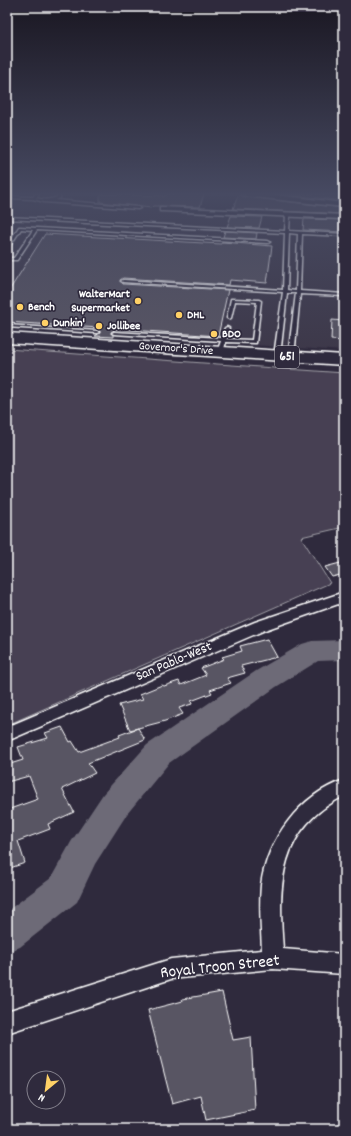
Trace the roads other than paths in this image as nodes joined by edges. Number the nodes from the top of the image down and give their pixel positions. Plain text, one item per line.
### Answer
1 (23, 247) edge
2 (287, 247) edge
3 (300, 247) edge
4 (7, 259) edge
5 (123, 282) dead end
6 (262, 290) junction
7 (285, 291) junction
8 (298, 292) junction
9 (344, 295) edge
10 (259, 301) junction
11 (229, 318) dead end
12 (7, 326) edge
13 (227, 328) dead end
14 (97, 332) dead end
15 (114, 333) dead end
16 (7, 338) edge
17 (227, 346) junction
18 (284, 357) junction
19 (344, 360) edge
20 (344, 597) edge
21 (7, 734) edge
22 (344, 787) edge
23 (273, 959) junction
24 (344, 964) edge
25 (7, 1022) edge

1 - 4 lane
2 - 7 lane
3 - 8 lane
5 - 6 lane
6 - 7 lane
6 - 10 lane
7 - 8 lane
7 - 18 lane
8 - 9 lane
8 - 18 lane
10 - 11 lane
10 - 17 lane
12 - 14 lane
13 - 17 lane
15 - 17 lane
16 - 17 highway, Governor's Drive / 651
17 - 18 highway, Governor's Drive / 651
18 - 19 highway, Governor's Drive / 651
20 - 21 street, San Pablo-West
22 - 23 street
23 - 24 street, Royal Troon Street
23 - 25 street, Royal Troon Street

